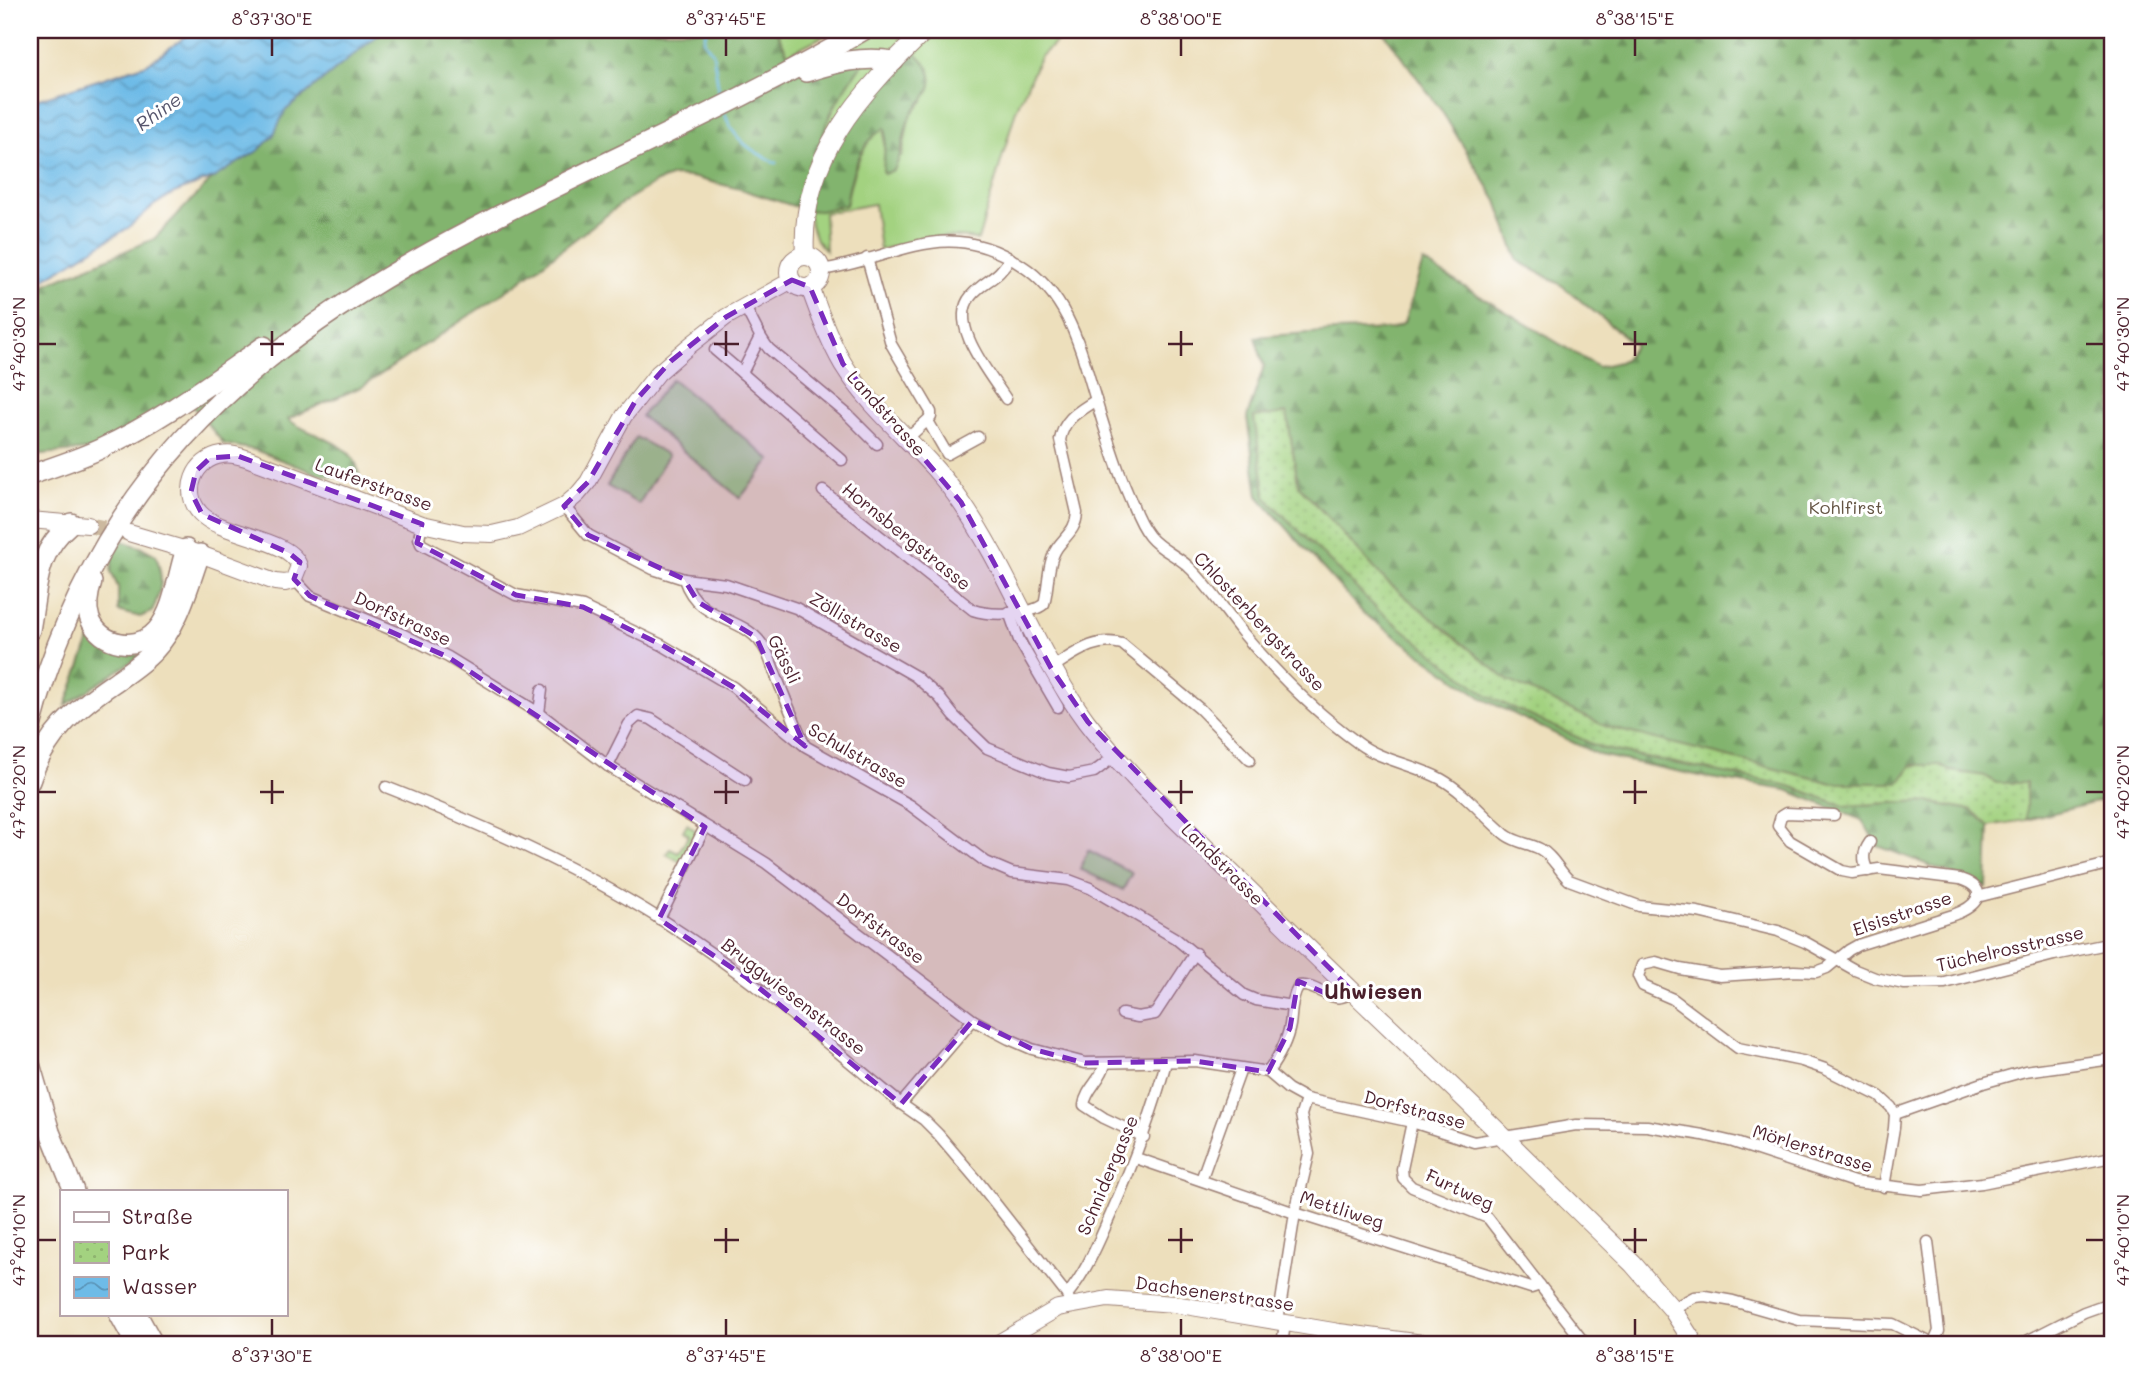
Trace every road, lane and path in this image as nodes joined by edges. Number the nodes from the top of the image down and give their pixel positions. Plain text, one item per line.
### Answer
1 (848, 30) edge
2 (864, 30) edge
3 (926, 30) edge
4 (886, 60) junction
5 (753, 87) junction
6 (690, 115) junction
7 (805, 256) junction
8 (867, 258) junction
9 (1010, 258) junction
10 (821, 270) junction
11 (792, 280) junction
12 (810, 287) junction
13 (744, 306) junction
14 (760, 337) junction
15 (264, 346) junction
16 (715, 350) dead end
17 (742, 373) junction
18 (1006, 399) dead end
19 (1096, 400) junction
20 (928, 421) junction
21 (978, 437) dead end
22 (908, 438) junction
23 (877, 444) dead end
24 (842, 460) dead end
25 (30, 475) edge
26 (823, 491) dead end
27 (564, 506) junction
28 (30, 520) edge
29 (79, 524) joint
30 (422, 524) junction
31 (129, 533) tunnel mouth
32 (106, 545) junction
33 (30, 546) edge
34 (193, 551) junction
35 (40, 569) junction
36 (294, 579) junction
37 (684, 579) junction
38 (1015, 612) junction
39 (30, 630) edge
40 (1052, 668) junction
41 (30, 688) edge
42 (542, 690) dead end
43 (1058, 707) dead end
44 (539, 713) junction
45 (30, 730) edge
46 (805, 746) junction
47 (1115, 756) junction
48 (1250, 760) dead end
49 (608, 766) junction
50 (745, 780) dead end
51 (30, 781) edge
52 (386, 787) dead end
53 (1834, 815) dead end
54 (705, 827) junction
55 (1870, 842) dead end
56 (2108, 864) dead end
57 (1868, 870) junction
58 (1977, 897) junction
59 (659, 919) junction
60 (2112, 943) edge
61 (1195, 953) junction
62 (1836, 960) junction
63 (1352, 991) junction
64 (1292, 1006) junction
65 (1122, 1014) dead end
66 (973, 1020) junction
67 (2112, 1059) edge
68 (1166, 1062) junction
69 (30, 1064) edge
70 (1105, 1064) junction
71 (1241, 1069) junction
72 (1268, 1072) junction
73 (1306, 1099) junction
74 (901, 1104) junction
75 (30, 1106) edge
76 (1895, 1114) junction
77 (1412, 1122) junction
78 (1144, 1137) junction
79 (1503, 1138) junction
80 (2112, 1157) edge
81 (1136, 1158) junction
82 (1201, 1180) junction
83 (1884, 1187) junction
84 (61, 1190) edge
85 (74, 1190) edge
86 (1295, 1213) junction
87 (1928, 1242) dead end
88 (1539, 1285) junction
89 (1069, 1300) junction
90 (2112, 1302) edge
91 (1672, 1309) junction
92 (120, 1316) edge
93 (138, 1316) edge
94 (1281, 1322) junction
95 (136, 1345) edge
96 (154, 1345) edge
97 (995, 1345) edge
98 (1282, 1345) edge
99 (1438, 1345) edge
100 (1586, 1345) edge
101 (1695, 1345) edge
102 (1934, 1345) edge
103 (2019, 1345) edge

1 - 5 highway
2 - 5 highway
3 - 4 main road
4 - 5 highway
4 - 7 main road
5 - 6 highway
5 - 6 highway
6 - 15 highway
6 - 32 highway
7 - 10 main road
7 - 11 main road
8 - 9 street, Chlosterbergstrasse
8 - 10 street, Chlosterbergstrasse
8 - 20 street
9 - 18 street
9 - 19 street, Chlosterbergstrasse
10 - 12 main road
11 - 12 main road
11 - 13 street, Lauferstrasse
12 - 22 main road, Landstrasse
13 - 14 street
13 - 27 street, Lauferstrasse
14 - 17 street
14 - 23 street
15 - 25 highway
15 - 41 highway
16 - 17 street
17 - 24 street
19 - 38 street
19 - 62 street, Chlosterbergstrasse
20 - 21 street
20 - 22 street
22 - 38 main road, Landstrasse
26 - 38 street, Hornsbergstrasse
27 - 30 street, Lauferstrasse
27 - 37 street, Zöllistrasse
28 - 29 street
29 - 35 highway
30 - 36 street, Lauferstrasse
30 - 46 street, Schulstrasse
31 - 34 street
32 - 34 highway
32 - 45 highway
33 - 35 highway
34 - 36 street
34 - 51 highway
35 - 39 highway
36 - 44 street, Dorfstrasse
37 - 46 street, Gässli
37 - 47 street, Zöllistrasse
38 - 40 main road, Landstrasse
38 - 43 street
40 - 47 main road, Landstrasse
40 - 48 street
42 - 44 street
44 - 49 street, Dorfstrasse
46 - 61 street, Schulstrasse
47 - 63 main road, Landstrasse
49 - 50 street
49 - 54 street, Dorfstrasse
52 - 59 street, Bruggwiesenstrasse
53 - 57 street, Elsisstrasse
54 - 59 street
54 - 66 street, Dorfstrasse
55 - 57 street
56 - 58 street
57 - 58 street, Elsisstrasse
58 - 62 street, Elsisstrasse
59 - 74 street, Bruggwiesenstrasse
60 - 62 street, Tüchelrosstrasse
61 - 64 street, Schulstrasse
61 - 65 street
62 - 76 street, Elsisstrasse
63 - 64 street
63 - 79 main road, Landstrasse
64 - 72 street
66 - 70 street, Dorfstrasse
66 - 74 street
67 - 76 street
68 - 70 street, Dorfstrasse
68 - 71 street, Dorfstrasse
68 - 78 street, Schnidergasse
69 - 85 highway
70 - 78 street
71 - 72 street, Dorfstrasse
71 - 82 street
72 - 73 street, Dorfstrasse
73 - 77 street, Dorfstrasse
73 - 86 street
74 - 89 street, Bruggwiesenstrasse
75 - 84 highway
76 - 83 street
77 - 79 street, Dorfstrasse
77 - 88 street, Furtweg
78 - 81 street, Schnidergasse
79 - 83 street, Mörlerstrasse
79 - 91 main road, Landstrasse
80 - 83 street, Mörlerstrasse
81 - 82 street, Mettliweg
81 - 89 street, Schnidergasse
82 - 86 street, Mettliweg
86 - 88 street, Mettliweg
86 - 94 street
87 - 102 street
88 - 100 street, Furtweg
89 - 94 street, Dachsenerstrasse
89 - 97 street, Dachsenerstrasse
90 - 103 street
91 - 101 main road, Landstrasse
91 - 102 street
92 - 95 highway
93 - 96 highway
94 - 98 street
94 - 99 street, Dachsenerstrasse

